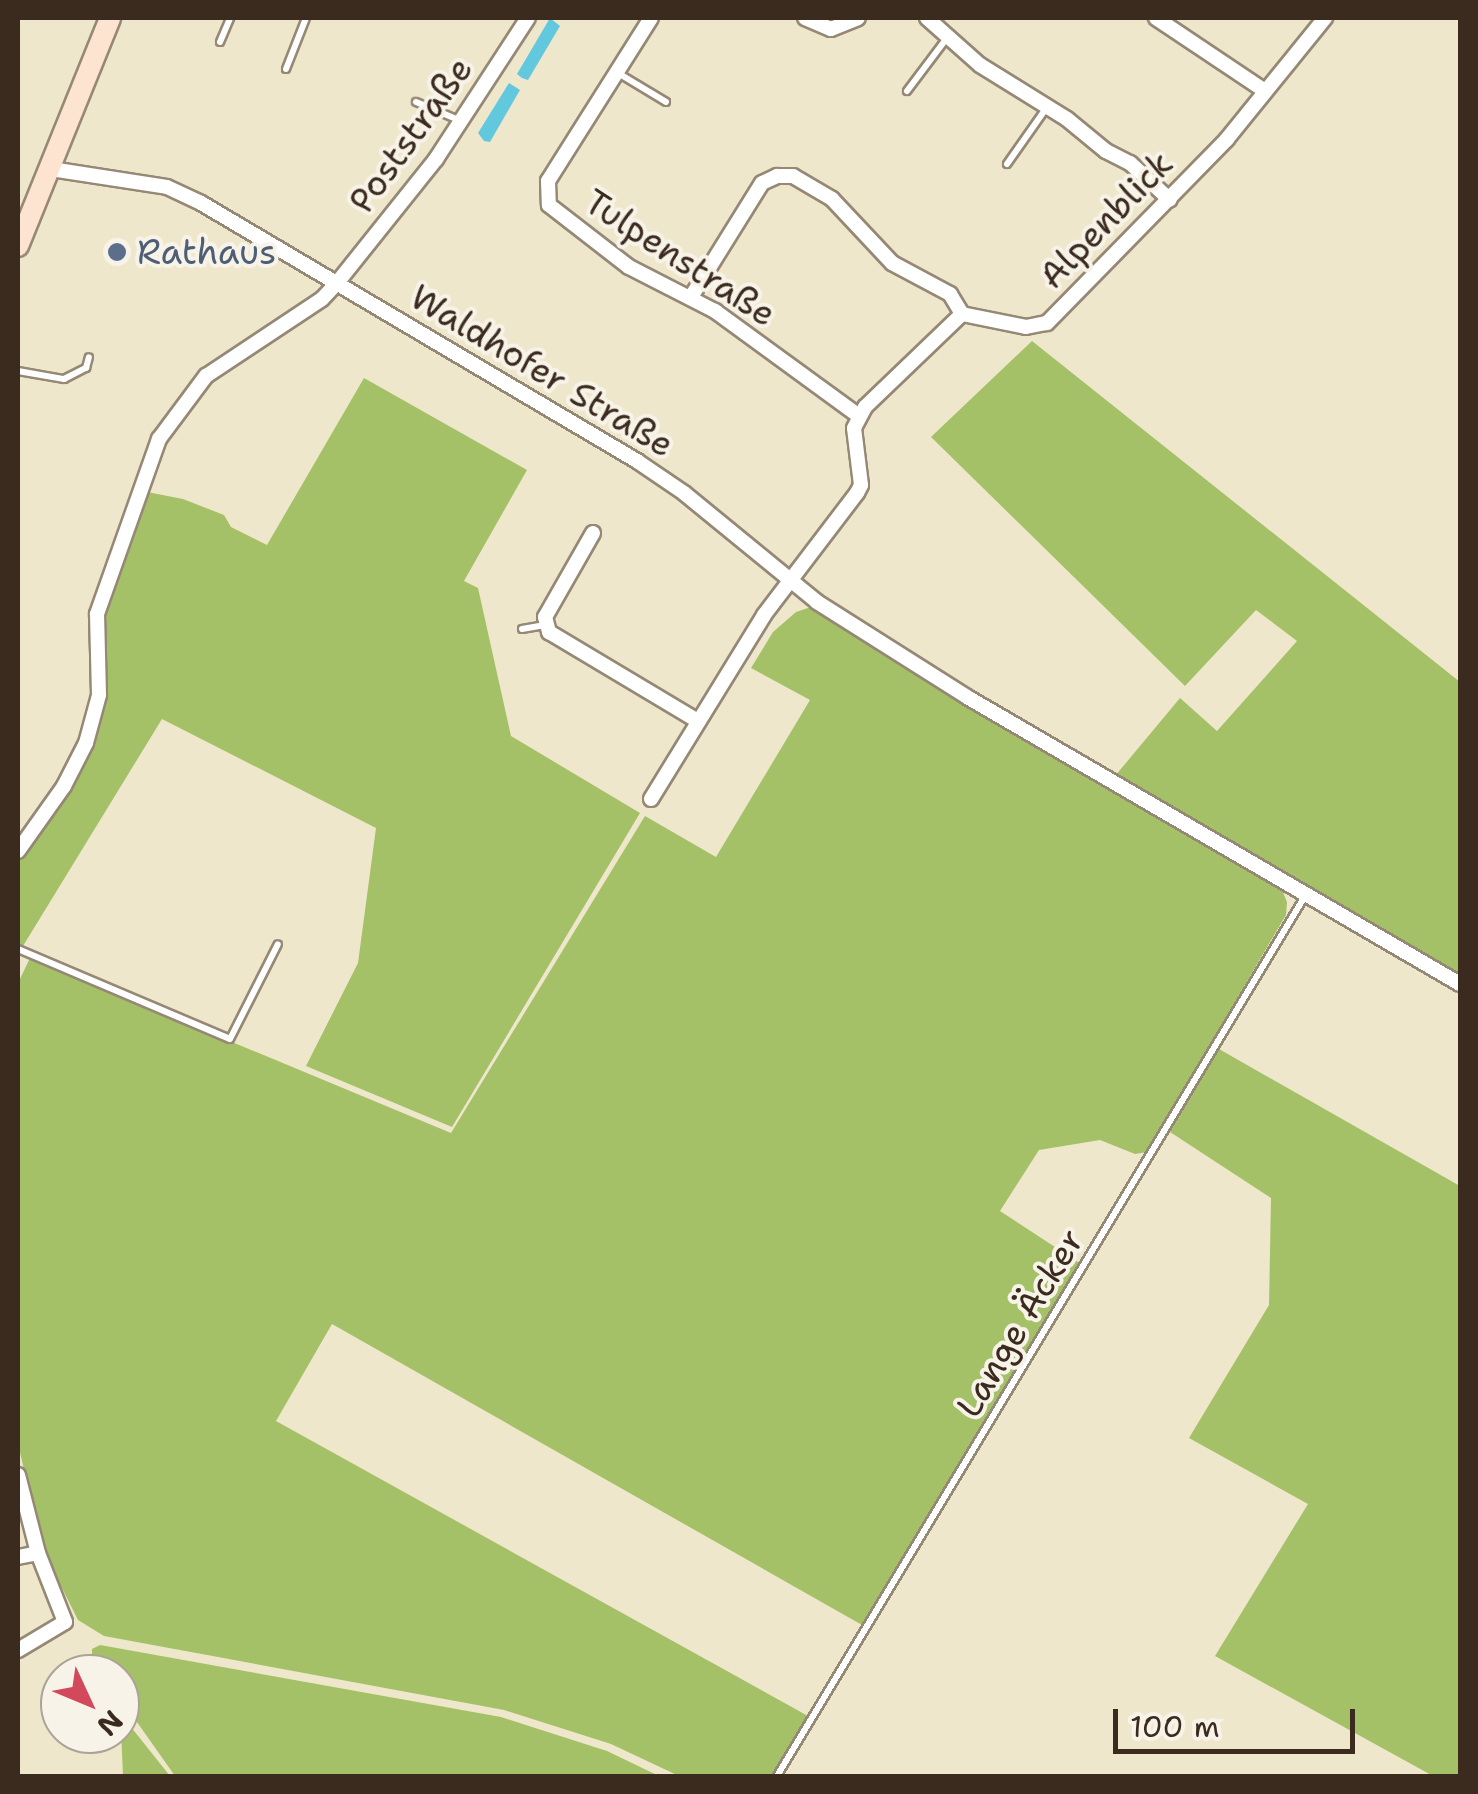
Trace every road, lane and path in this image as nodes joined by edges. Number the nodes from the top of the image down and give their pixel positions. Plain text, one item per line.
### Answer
1 (110, 18) edge
2 (230, 18) edge
3 (306, 18) edge
4 (528, 18) edge
5 (651, 18) edge
6 (806, 18) edge
7 (858, 18) edge
8 (927, 18) edge
9 (1156, 18) edge
10 (1325, 18) edge
11 (947, 37) junction
12 (220, 42) dead end
13 (286, 69) dead end
14 (616, 72) junction
15 (907, 92) dead end
16 (1264, 92) junction
17 (416, 102) dead end
18 (666, 102) dead end
19 (1048, 106) junction
20 (462, 122) junction
21 (1007, 164) dead end
22 (51, 169) junction
23 (1170, 200) junction
24 (26, 207) edge
25 (18, 246) edge
26 (336, 283) junction
27 (691, 297) junction
28 (962, 314) junction
29 (89, 357) dead end
30 (18, 371) edge
31 (859, 416) junction
32 (593, 534) dead end
33 (788, 580) junction
34 (546, 625) junction
35 (522, 629) dead end
36 (698, 722) junction
37 (652, 799) dead end
38 (18, 851) edge
39 (1306, 896) junction
40 (278, 944) dead end
41 (18, 949) edge
42 (1460, 984) edge
43 (18, 1475) edge
44 (38, 1553) junction
45 (18, 1557) edge
46 (18, 1650) edge
47 (777, 1776) edge

1 - 22 street
2 - 12 lane
3 - 13 lane
4 - 20 street, Poststraße
5 - 14 street, Tulpenstraße
6 - 7 street
8 - 11 street
9 - 16 street
10 - 16 street, Alpenblick
11 - 15 lane
11 - 19 street
14 - 18 lane
14 - 27 street, Tulpenstraße
16 - 23 street, Alpenblick
17 - 20 lane
19 - 21 lane
19 - 23 street
20 - 26 street, Poststraße
22 - 24 street
22 - 26 street, Waldhofer Straße
23 - 28 street, Alpenblick
24 - 25 street
26 - 33 street, Waldhofer Straße
26 - 38 street, Poststraße
27 - 28 street
27 - 31 street, Tulpenstraße
28 - 31 street
29 - 30 lane
31 - 33 street
32 - 34 street
33 - 36 street
33 - 39 street, Waldhofer Straße
34 - 35 lane
34 - 36 street
36 - 37 street
39 - 42 street, Waldhofer Straße
39 - 47 lane, Lange Äcker
40 - 41 lane
43 - 44 street
44 - 45 street
44 - 46 street

